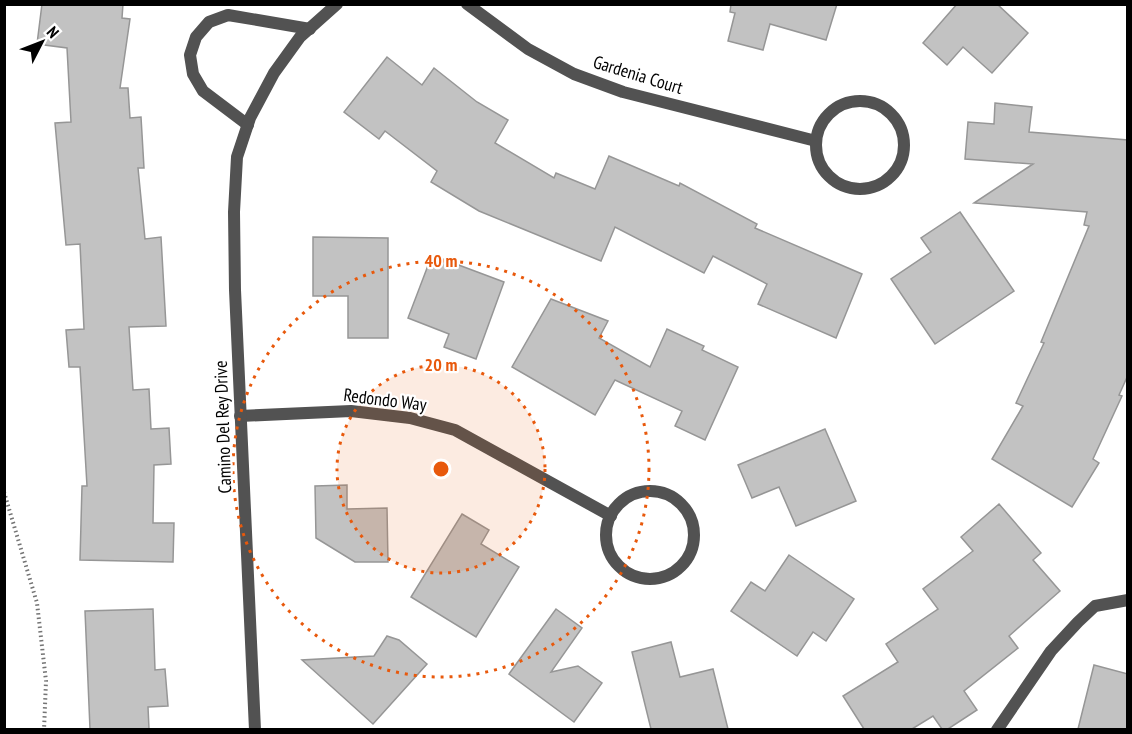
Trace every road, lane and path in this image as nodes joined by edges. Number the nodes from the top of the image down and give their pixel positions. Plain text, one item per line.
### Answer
1 (337, 4) edge
2 (466, 4) edge
3 (310, 29) junction
4 (248, 125) junction
5 (816, 141) junction
6 (240, 416) junction
7 (4, 492) edge
8 (611, 516) junction
9 (1128, 600) edge
10 (44, 729) edge
11 (255, 729) edge
12 (997, 729) edge

1 - 3 street, Camino Del Rey Drive
2 - 5 street, Gardenia Court
3 - 4 street, Camino Del Rey Drive
3 - 4 street
4 - 6 street, Camino Del Rey Drive
5 - 5 street
6 - 8 street, Redondo Way
6 - 11 street, Camino Del Rey Drive
7 - 10 path
8 - 8 street
9 - 12 street

